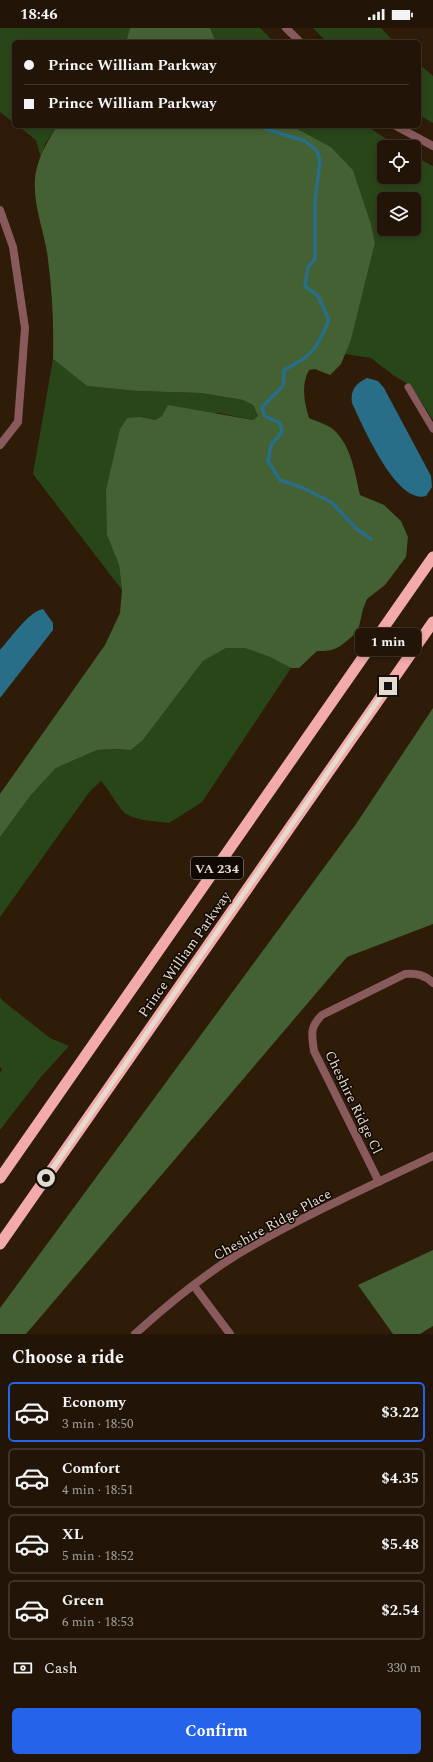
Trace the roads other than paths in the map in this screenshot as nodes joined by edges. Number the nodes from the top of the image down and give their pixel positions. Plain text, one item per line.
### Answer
1 (286, 28) edge
2 (298, 40) edge
3 (400, 128) edge
4 (433, 146) edge
5 (0, 210) edge
6 (408, 387) dead end
7 (433, 429) edge
8 (0, 445) edge
9 (433, 557) edge
10 (433, 622) edge
11 (433, 983) edge
12 (433, 1156) edge
13 (0, 1178) edge
14 (379, 1182) junction
15 (0, 1244) edge
16 (194, 1286) junction
17 (135, 1334) edge
18 (230, 1334) edge

1 - 2 street
3 - 4 street
5 - 8 street
6 - 7 lane
9 - 13 highway, Prince William Parkway / VA 234
10 - 15 highway, Prince William Parkway / VA 234
11 - 14 street, Cheshire Ridge Cl
12 - 14 street, Cheshire Ridge Place
14 - 16 street, Cheshire Ridge Place
16 - 17 street, Cheshire Ridge Place
16 - 18 street

